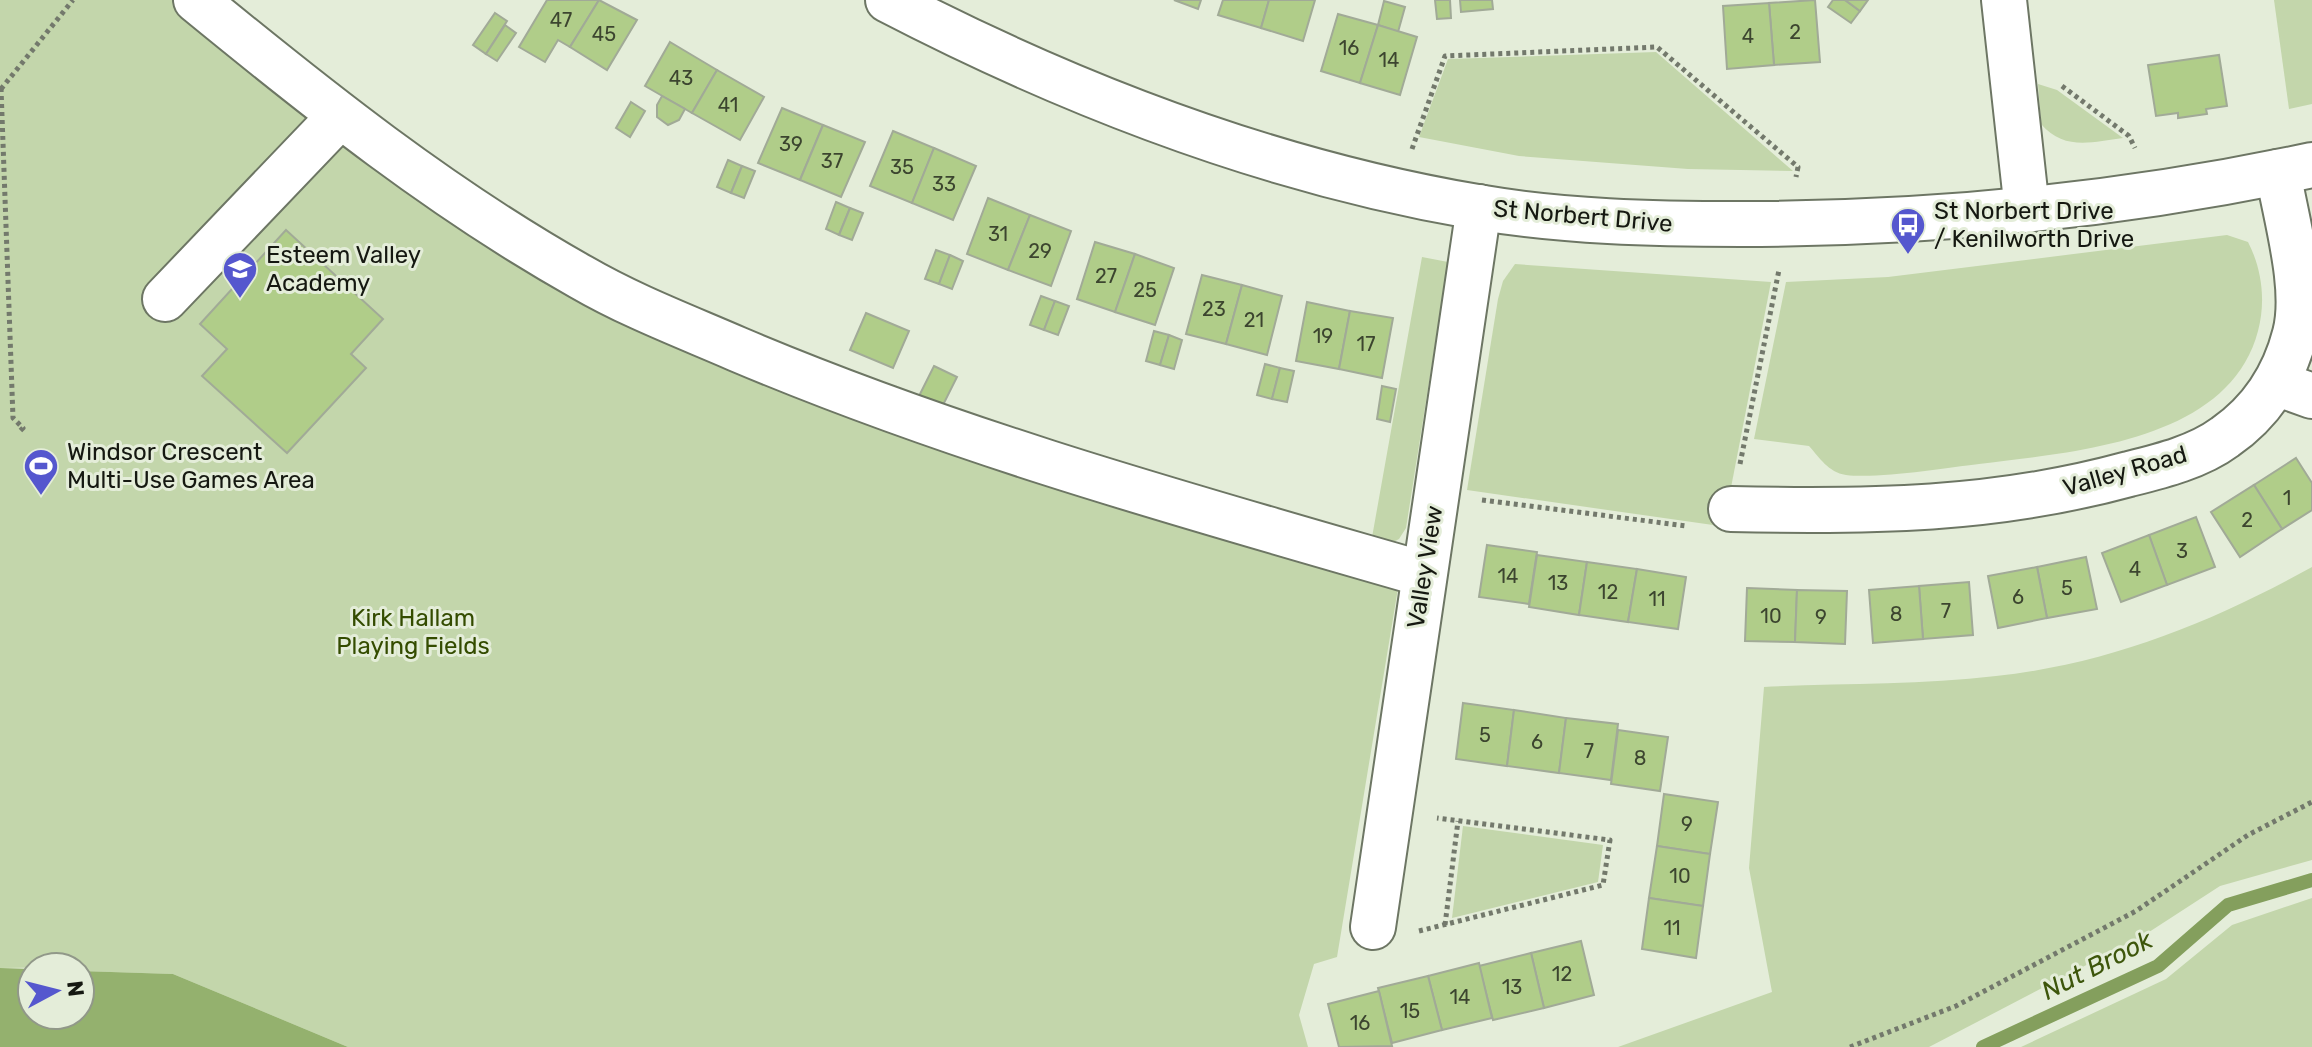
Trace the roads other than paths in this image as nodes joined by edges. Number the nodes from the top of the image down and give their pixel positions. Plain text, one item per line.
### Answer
1 (196, 0) edge
2 (888, 0) edge
3 (2004, 0) edge
4 (340, 116) junction
5 (2295, 168) edge
6 (1479, 207) junction
7 (2027, 210) junction
8 (165, 299) dead end
9 (2294, 390) edge
10 (1731, 509) road end
11 (1423, 574) junction
12 (1373, 927) road end

1 - 4 street
2 - 6 street, St Norbert Drive
3 - 7 street
4 - 8 street
4 - 11 street
5 - 7 street, St Norbert Drive
5 - 9 street, Valley Road
6 - 7 street, St Norbert Drive
6 - 11 street, Valley View
9 - 10 street, Valley Road
11 - 12 street, Valley View

